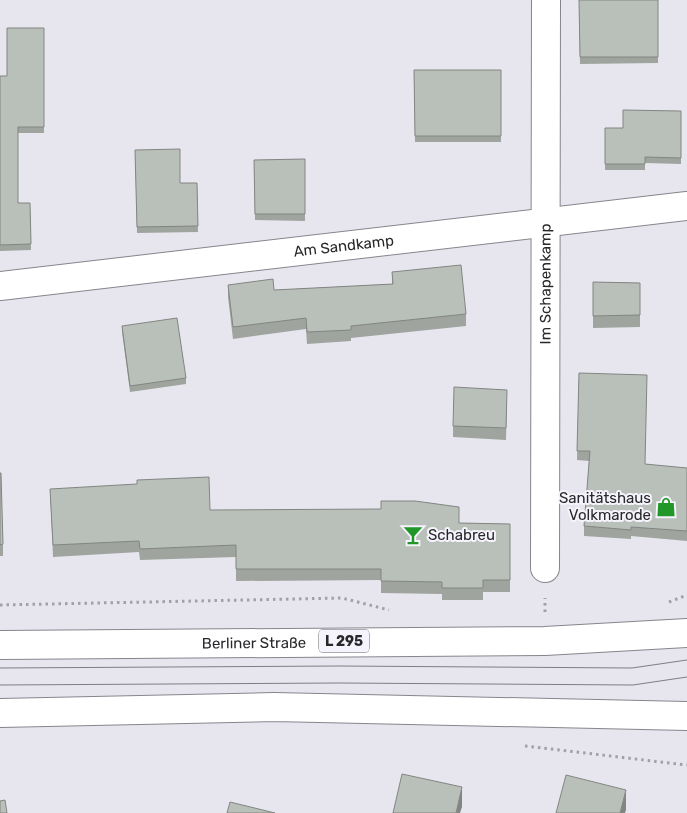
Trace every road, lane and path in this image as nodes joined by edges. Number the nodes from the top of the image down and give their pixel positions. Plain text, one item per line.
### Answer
1 (546, 0) edge
2 (687, 206) edge
3 (545, 222) junction
4 (0, 286) edge
5 (545, 568) dead end
6 (687, 595) edge
7 (663, 604) dead end
8 (0, 605) edge
9 (397, 612) dead end
10 (535, 612) dead end
11 (554, 612) dead end
12 (687, 633) edge
13 (0, 645) edge
14 (0, 713) edge
15 (687, 716) edge
16 (519, 745) dead end
17 (687, 765) edge

1 - 3 main road, Im Schapenkamp
2 - 3 main road, Am Sandkamp
3 - 4 main road, Am Sandkamp
3 - 5 main road, Im Schapenkamp
6 - 7 path
8 - 9 path
10 - 11 path
12 - 13 main road, Berliner Straße / L 295
14 - 15 main road
16 - 17 path

